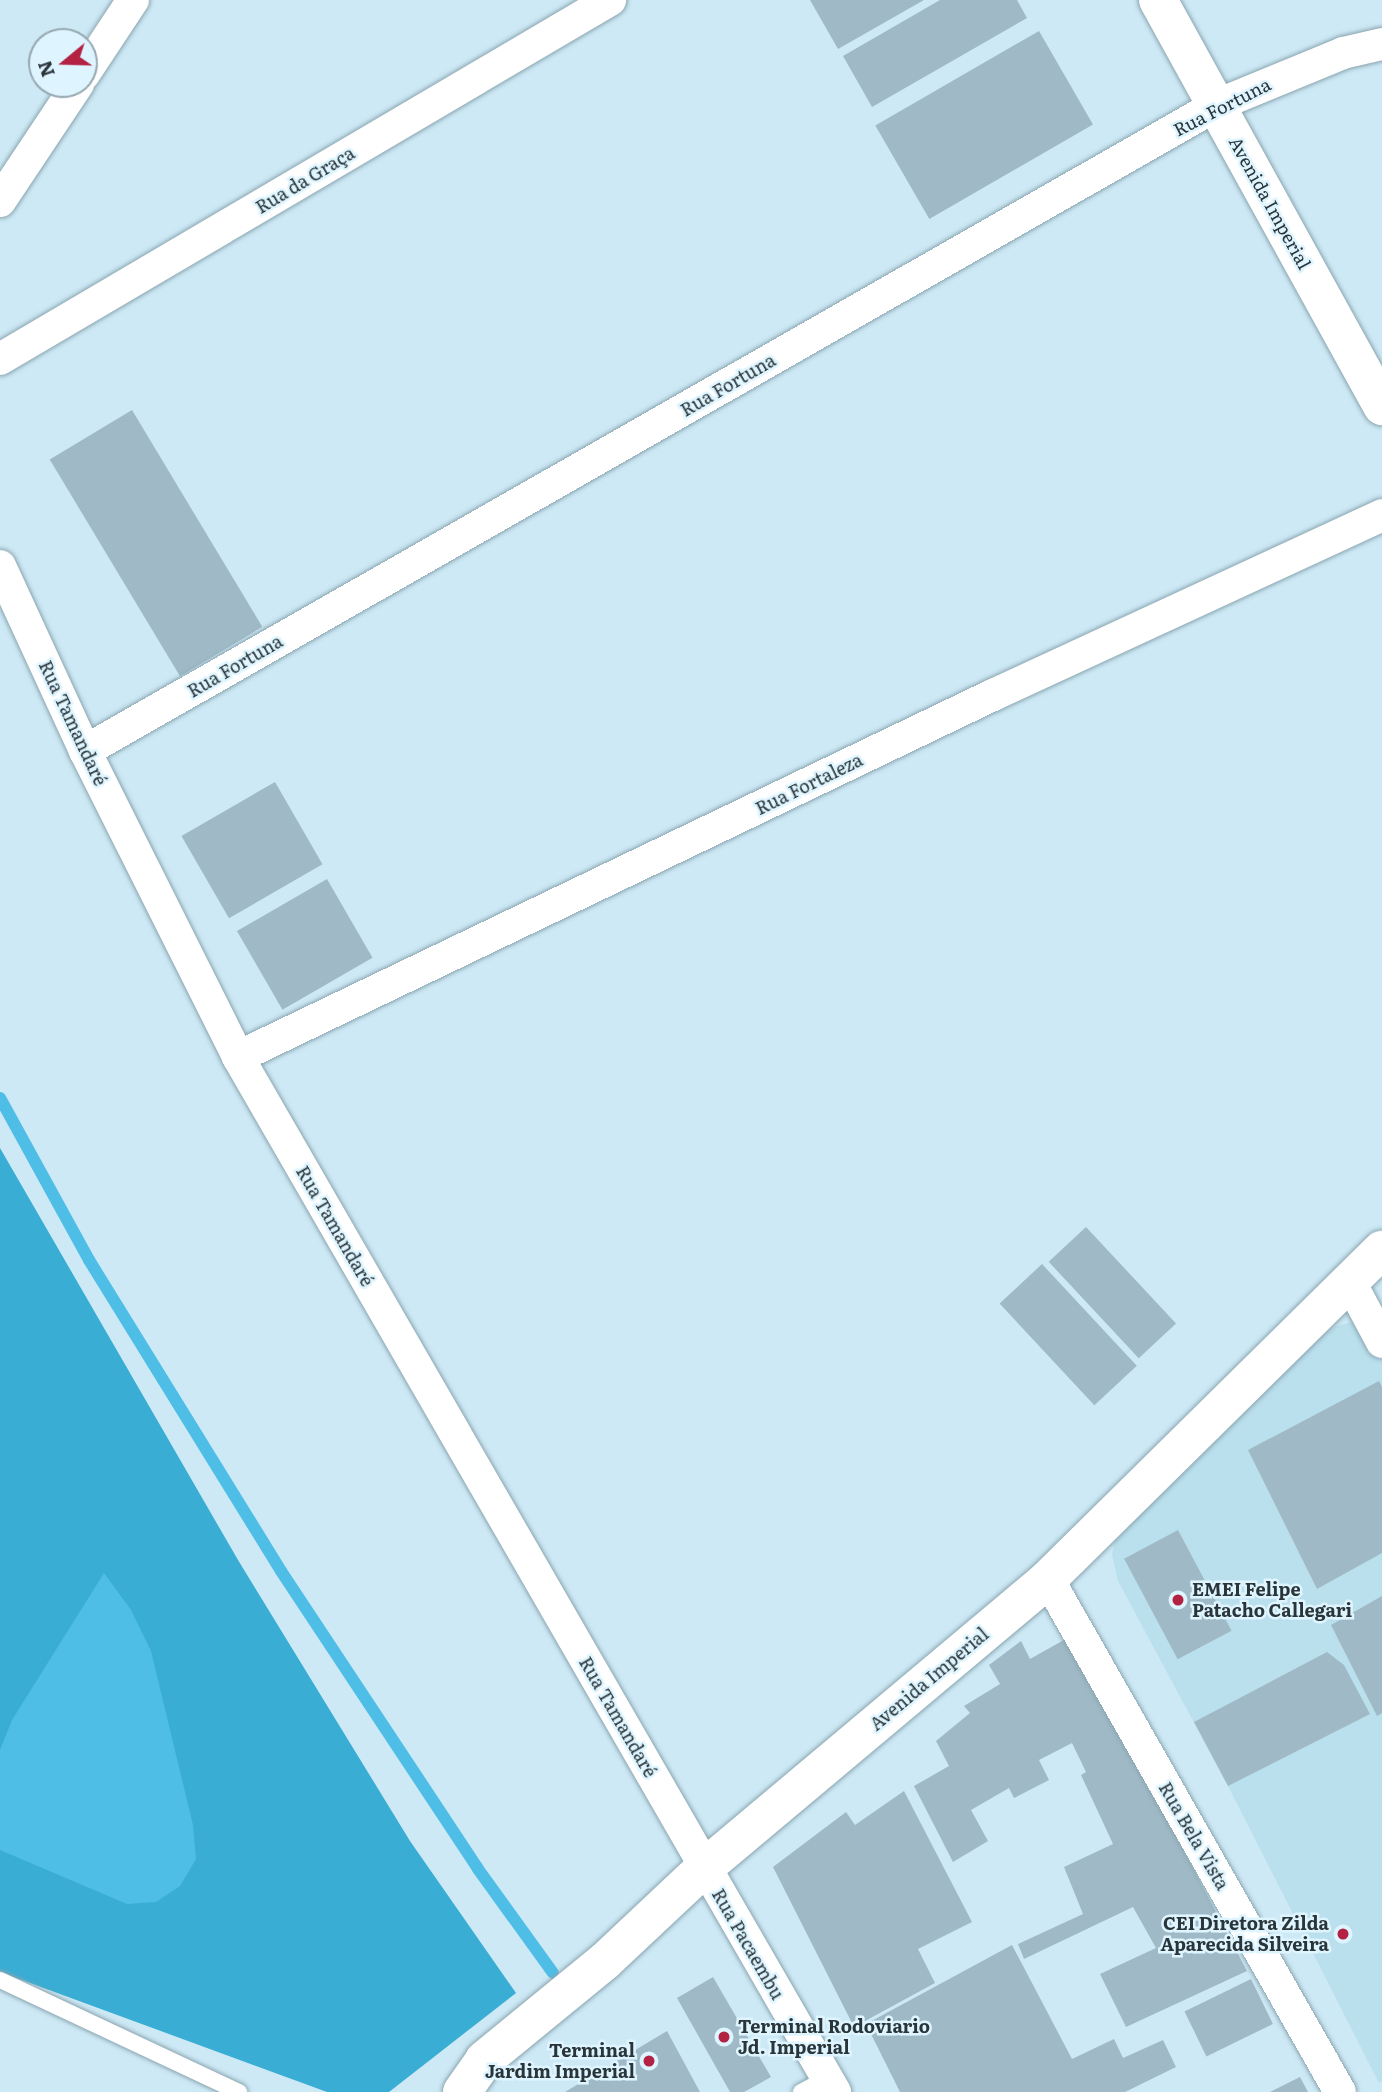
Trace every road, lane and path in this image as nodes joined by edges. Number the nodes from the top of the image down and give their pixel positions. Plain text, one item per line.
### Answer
1 (133, 0) edge
2 (610, 0) edge
3 (1158, 0) edge
4 (1382, 44) edge
5 (98, 53) edge
6 (69, 98) edge
7 (1217, 105) junction
8 (0, 201) edge
9 (0, 359) edge
10 (1382, 406) edge
11 (1382, 515) edge
12 (0, 566) edge
13 (85, 751) junction
14 (238, 1057) junction
15 (1382, 1250) edge
16 (1350, 1282) junction
17 (1382, 1342) edge
18 (1048, 1579) junction
19 (704, 1868) junction
20 (0, 1980) edge
21 (821, 2087) edge
22 (239, 2092) edge
23 (462, 2092) edge
24 (1340, 2092) edge

1 - 5 street
2 - 9 street, Rua da Graça
3 - 7 main road, Avenida Imperial
4 - 7 street, Rua Fortuna
6 - 8 street
7 - 10 main road, Avenida Imperial
7 - 13 street, Rua Fortuna
11 - 14 street, Rua Fortaleza
12 - 13 street, Rua Tamandaré
13 - 14 street, Rua Tamandaré
14 - 19 street, Rua Tamandaré
15 - 16 main road, Avenida Imperial
16 - 17 street
16 - 18 main road, Avenida Imperial
18 - 19 main road, Avenida Imperial
18 - 24 street, Rua Bela Vista
19 - 21 street, Rua Pacaembu
19 - 23 main road, Avenida Imperial
20 - 22 lane

